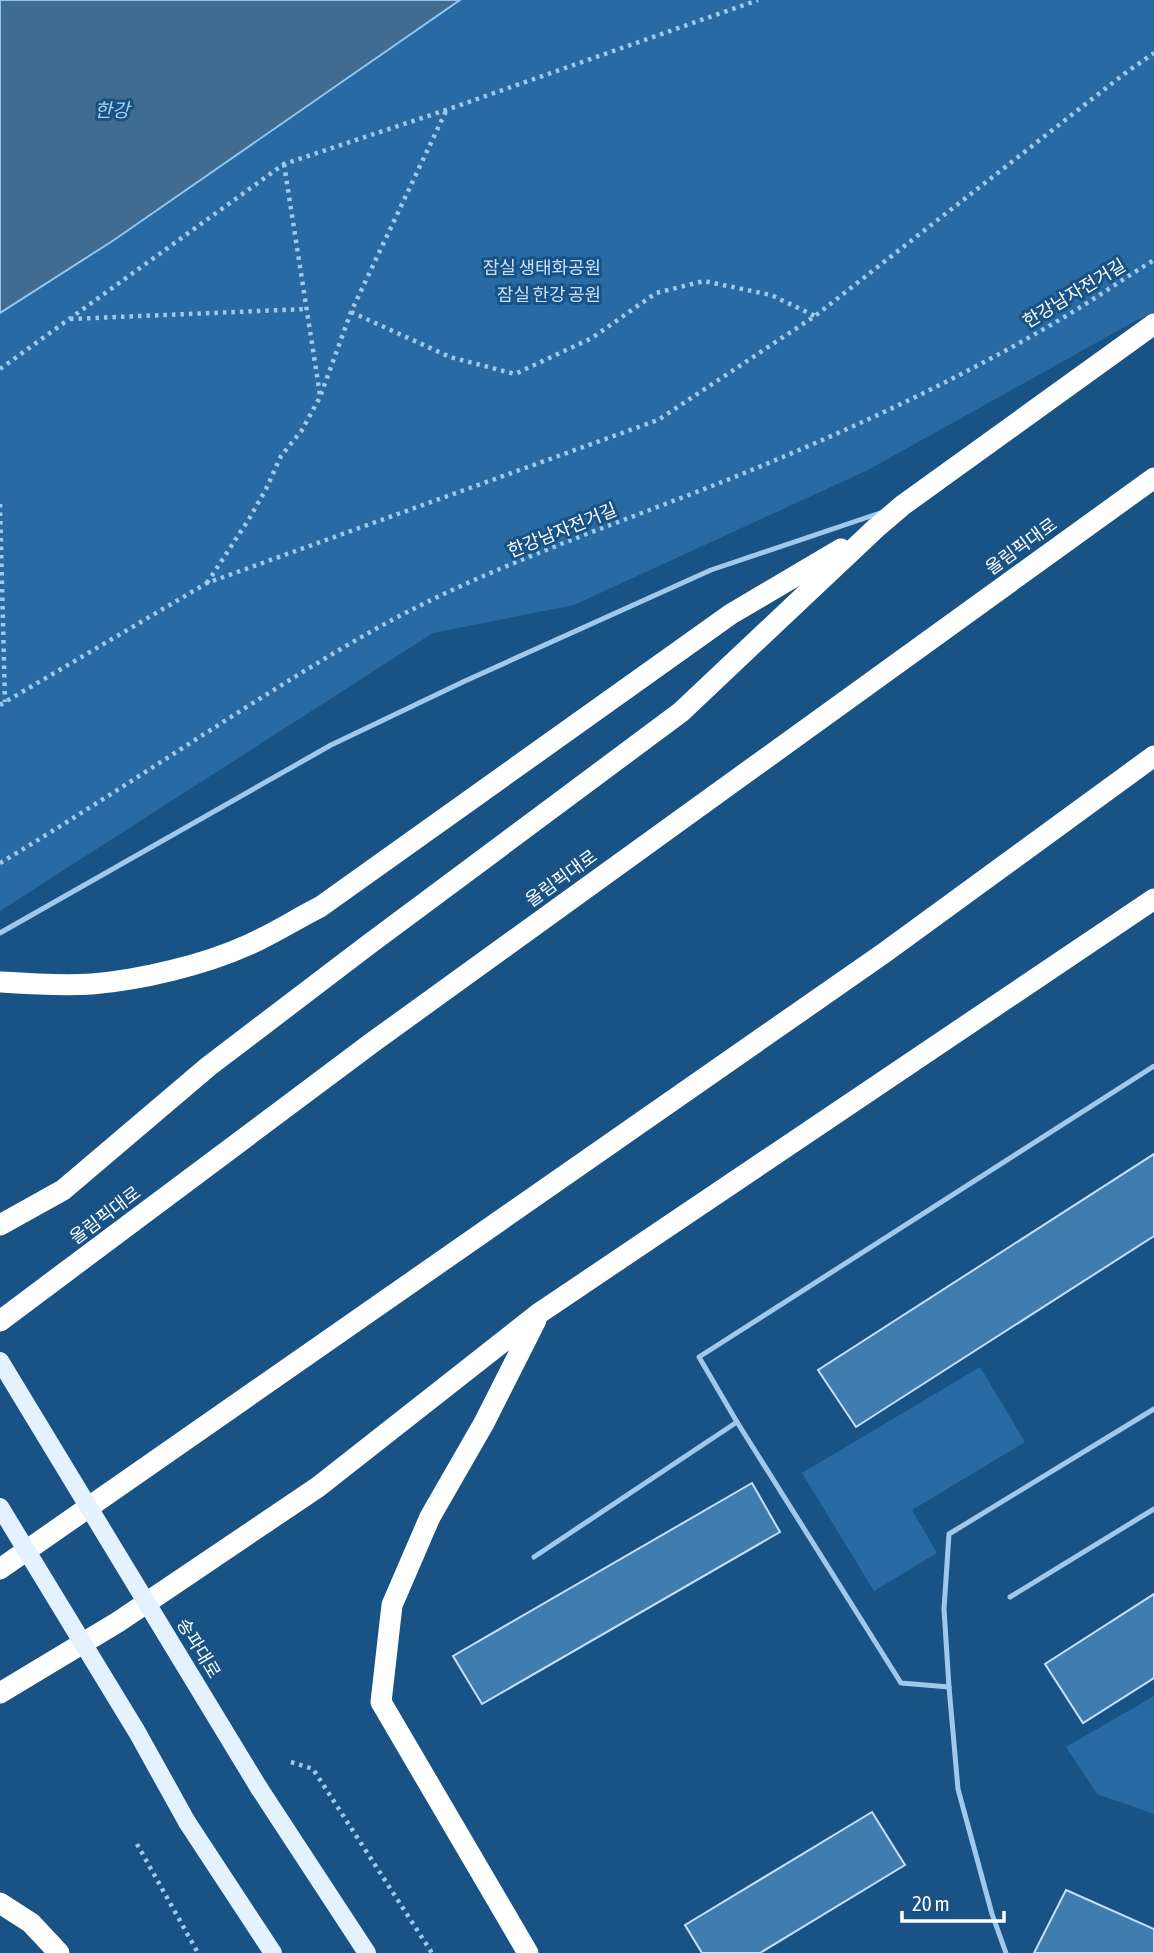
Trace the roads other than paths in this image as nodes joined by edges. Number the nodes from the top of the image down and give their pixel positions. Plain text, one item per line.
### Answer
1 (1149, 329) edge
2 (1154, 478) edge
3 (903, 506) junction
4 (876, 528) junction
5 (1154, 756) edge
6 (1154, 899) edge
7 (0, 933) edge
8 (0, 982) edge
9 (1154, 1066) edge
10 (0, 1225) edge
11 (538, 1314) junction
12 (0, 1321) edge
13 (0, 1362) edge
14 (1154, 1409) edge
15 (737, 1422) junction
16 (0, 1507) edge
17 (1154, 1509) edge
18 (534, 1557) dead end
19 (0, 1569) edge
20 (1010, 1597) dead end
21 (949, 1687) junction
22 (0, 1693) edge
23 (0, 1903) edge
24 (59, 1953) edge
25 (273, 1953) edge
26 (367, 1953) edge
27 (528, 1953) edge
28 (1006, 1953) edge

1 - 3 highway
2 - 12 highway, 올림픽대로
3 - 4 highway
3 - 7 lane
4 - 8 highway
4 - 10 highway
5 - 19 highway
6 - 11 highway
9 - 15 lane
11 - 22 highway
11 - 27 highway
13 - 26 main road, 송파대로, bridge
14 - 21 lane
15 - 18 lane
15 - 21 lane
16 - 25 main road, bridge
17 - 20 lane
21 - 28 lane
23 - 24 highway

